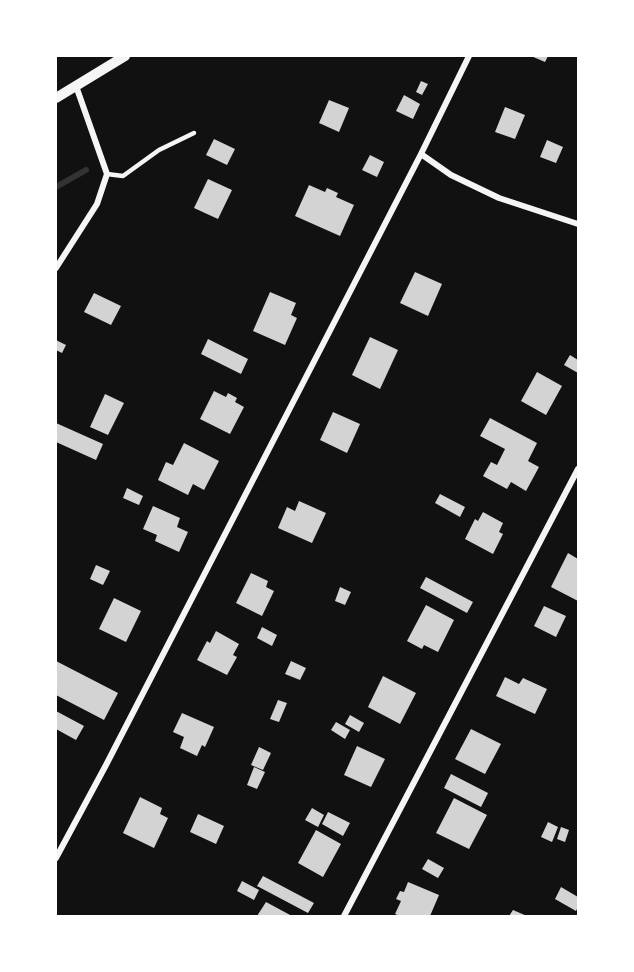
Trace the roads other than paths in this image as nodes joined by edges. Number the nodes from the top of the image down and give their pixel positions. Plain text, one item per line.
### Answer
1 (125, 56) edge
2 (469, 56) edge
3 (76, 86) junction
4 (56, 98) edge
5 (194, 133) dead end
6 (421, 154) junction
7 (107, 174) junction
8 (579, 224) edge
9 (56, 268) edge
10 (579, 469) edge
11 (56, 858) edge
12 (344, 916) edge

1 - 3 street
2 - 6 street
3 - 4 street
3 - 7 street
5 - 7 lane
6 - 8 street
6 - 11 street
7 - 9 street
10 - 12 street

